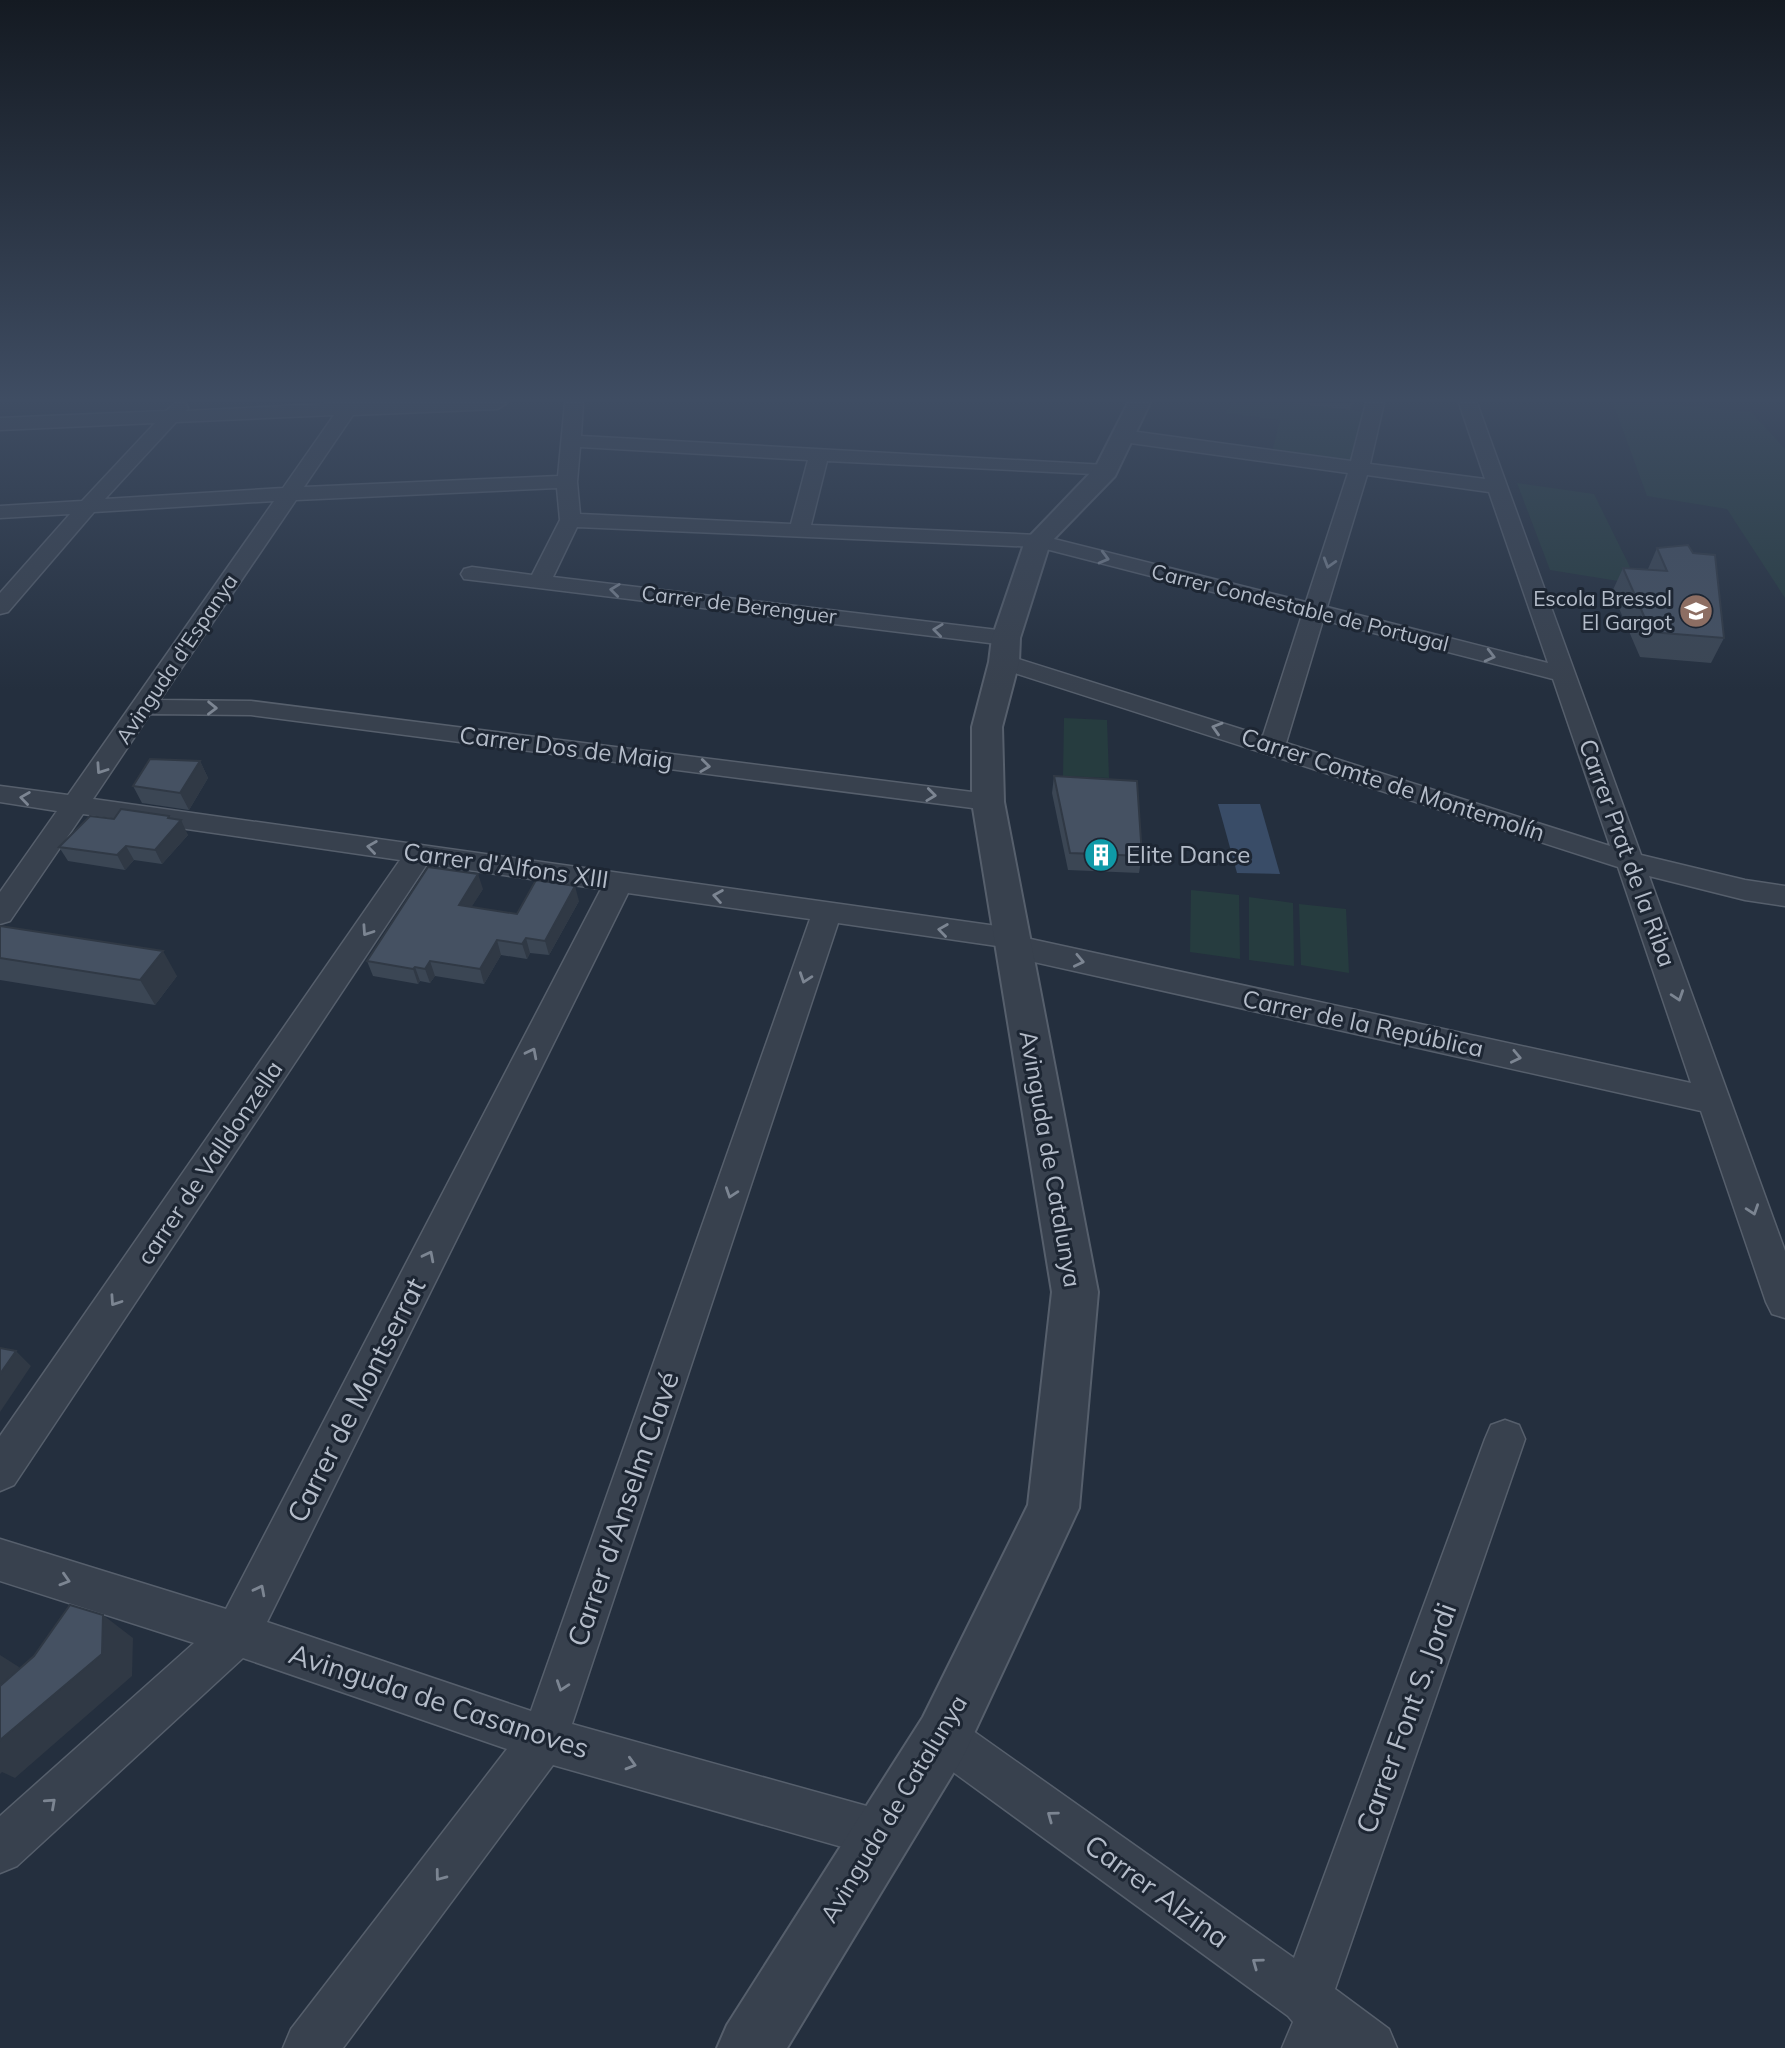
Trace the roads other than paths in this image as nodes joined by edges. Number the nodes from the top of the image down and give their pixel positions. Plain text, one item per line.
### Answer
1 (95, 499) edge
2 (206, 499) edge
3 (287, 499) edge
4 (568, 499) edge
5 (808, 499) edge
6 (1079, 499) edge
7 (1349, 499) edge
8 (1501, 499) edge
9 (89, 505) junction
10 (0, 512) edge
11 (570, 520) junction
12 (799, 531) junction
13 (1038, 541) junction
14 (472, 574) dead end
15 (540, 581) junction
16 (0, 607) edge
17 (1313, 612) junction
18 (1005, 650) junction
19 (1563, 674) junction
20 (144, 707) junction
21 (1273, 746) junction
22 (0, 794) edge
23 (988, 802) junction
24 (77, 805) junction
25 (419, 854) junction
26 (1631, 862) junction
27 (621, 881) junction
28 (1785, 896) edge
29 (827, 913) junction
30 (0, 914) edge
31 (1012, 942) junction
32 (1714, 1101) junction
33 (1785, 1302) edge
34 (1505, 1439) dead end
35 (0, 1471) edge
36 (0, 1560) edge
37 (237, 1634) junction
38 (943, 1737) junction
39 (544, 1739) junction
40 (881, 1834) junction
41 (0, 1849) edge
42 (1313, 2020) edge
43 (310, 2048) edge
44 (750, 2048) edge
45 (1370, 2048) edge

1 - 9 street
2 - 9 street
3 - 20 street, Avinguda d'Espanya
4 - 11 street
5 - 12 street
6 - 13 street, Avinguda de Catalunya
7 -> 17 street
8 - 19 street, Carrer Prat de la Riba
9 - 10 street
9 - 16 street
11 - 12 street, Carrer Condestable de Portugal
11 - 15 street
12 - 13 street, Carrer Condestable de Portugal
13 -> 17 street, Carrer Condestable de Portugal
13 - 18 street, Avinguda de Catalunya
14 - 15 street, Carrer de Berenguer
18 -> 15 street, Carrer de Berenguer
17 -> 19 street, Carrer Condestable de Portugal
17 - 21 street
21 -> 18 street, Carrer Comte de Montemolín
18 - 23 street, Avinguda de Catalunya
19 - 26 street, Carrer Prat de la Riba
20 -> 23 street, Carrer Dos de Maig
20 -> 24 street, Avinguda d'Espanya
21 - 26 street, Carrer Comte de Montemolín
24 -> 22 street, Carrer d'Alfons XIII
23 - 31 street, Avinguda de Catalunya
25 -> 24 street, Carrer d'Alfons XIII
24 - 30 street, Avinguda d'Espanya
25 - 27 street, Carrer d'Alfons XIII
25 -> 35 street, carrer de Valldonzella
26 - 28 street, Carrer Comte de Montemolín
26 -> 32 street, Carrer Prat de la Riba
29 -> 27 street, Carrer d'Alfons XIII
37 -> 27 street, Carrer de Montserrat
31 -> 29 street, Carrer d'Alfons XIII
29 -> 39 street, Carrer d'Anselm Clavé
31 -> 32 street, Carrer de la República
31 - 38 street, Avinguda de Catalunya
32 -> 33 street, Carrer Prat de la Riba
34 - 42 street, Carrer Font S. Jordi
36 -> 37 street, Avinguda de Casanoves
37 - 39 street, Avinguda de Casanoves
41 -> 37 street, Carrer de Montserrat
38 - 40 street, Avinguda de Catalunya
42 -> 38 street, Carrer Alzina
39 -> 40 street, Avinguda de Casanoves
39 -> 43 street, Carrer d'Anselm Clavé
40 - 44 street, Avinguda de Catalunya
42 - 45 street, Carrer Alzina

